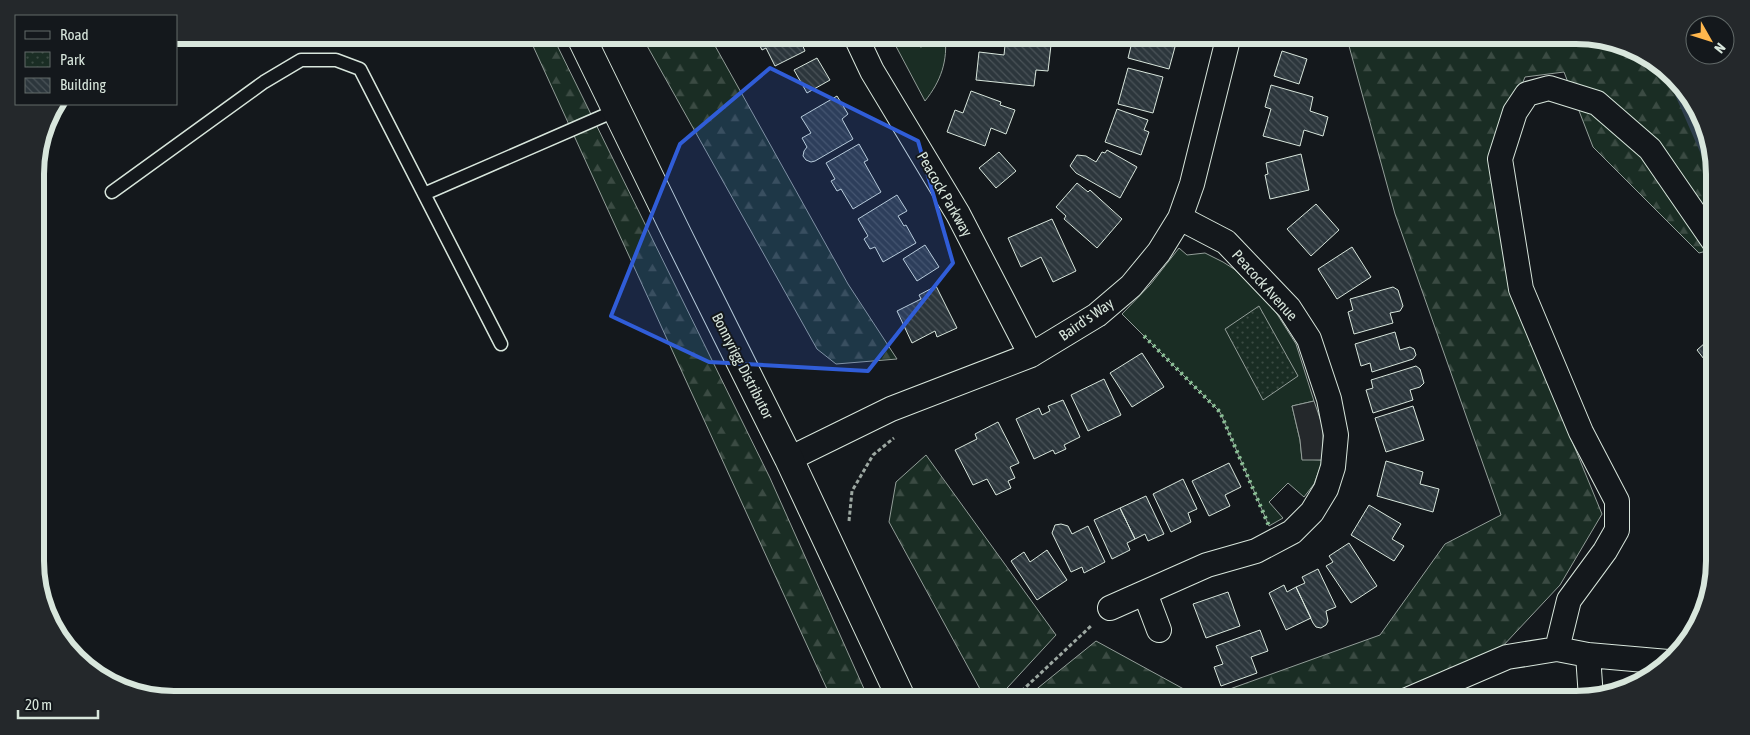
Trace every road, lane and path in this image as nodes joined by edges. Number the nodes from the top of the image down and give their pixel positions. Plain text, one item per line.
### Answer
1 (584, 44) edge
2 (859, 44) edge
3 (1227, 44) edge
4 (616, 110) junction
5 (112, 192) dead end
6 (424, 194) junction
7 (1180, 218) junction
8 (1706, 230) edge
9 (501, 344) dead end
10 (1031, 355) junction
11 (901, 432) dead end
12 (789, 459) junction
13 (849, 525) dead end
14 (1146, 593) junction
15 (1110, 608) joint
16 (1159, 630) dead end
17 (1558, 649) junction
18 (1588, 655) junction
19 (1659, 661) edge
20 (1590, 690) edge
21 (898, 691) edge
22 (1022, 691) edge
23 (1428, 691) edge

1 - 4 main road, Bonnyrigg Distributor
2 - 10 street, Peacock Parkway
3 - 7 street, Baird's Way
4 - 6 lane
4 - 12 main road, Bonnyrigg Distributor
5 - 6 lane
6 - 9 lane
7 - 10 street, Baird's Way
7 - 14 street, Peacock Avenue
8 - 17 street
10 - 12 street, Baird's Way
11 - 13 path
12 - 21 main road, Bonnyrigg Distributor
14 - 15 street, Peacock Avenue
14 - 16 street
15 - 22 path
17 - 18 street
17 - 23 street
18 - 19 street
18 - 20 street

